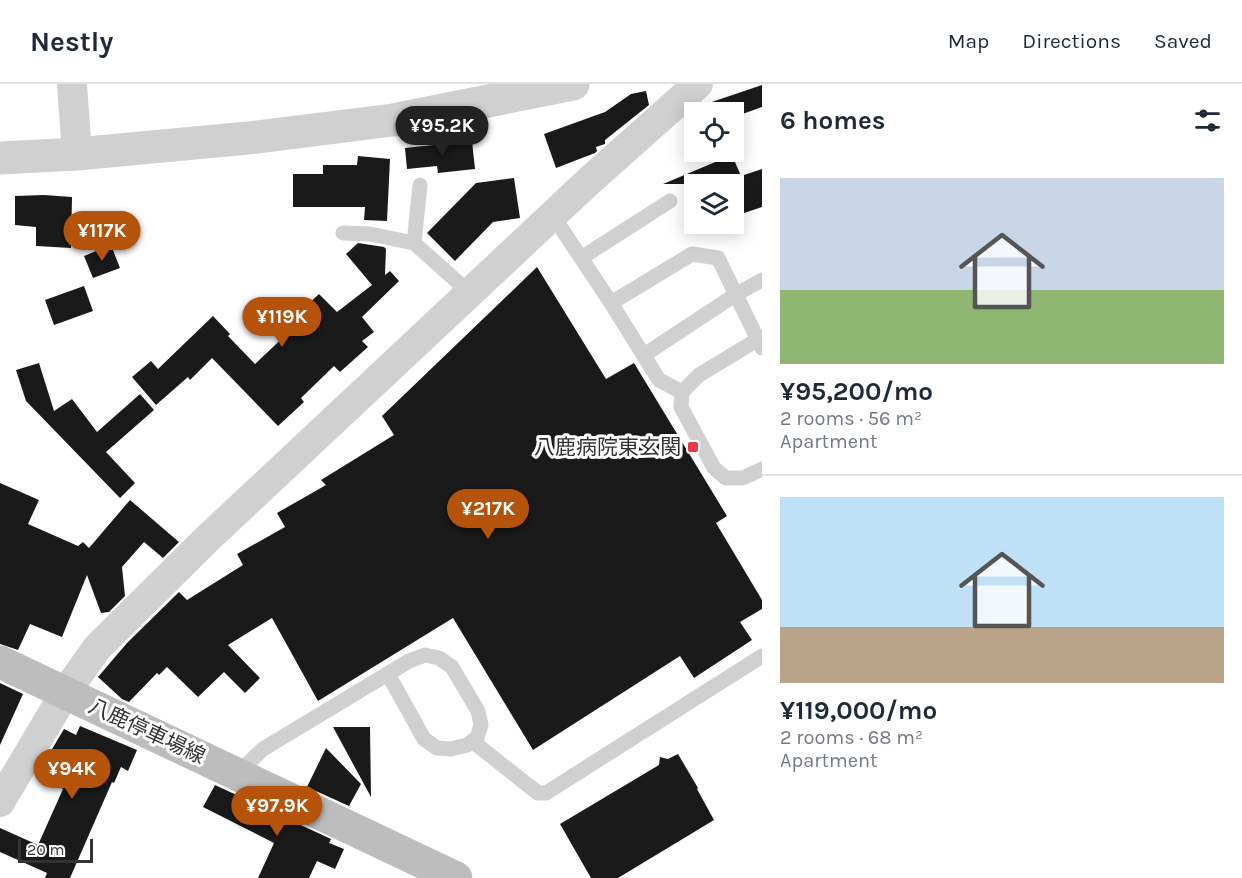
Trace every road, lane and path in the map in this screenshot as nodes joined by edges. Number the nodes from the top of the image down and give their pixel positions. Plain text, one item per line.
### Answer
1 (72, 84) edge
2 (573, 84) edge
3 (698, 84) edge
4 (76, 145) junction
5 (0, 158) edge
6 (420, 185) dead end
7 (670, 201) dead end
8 (553, 216) junction
9 (343, 233) dead end
10 (414, 243) junction
11 (581, 258) junction
12 (762, 280) edge
13 (471, 294) junction
14 (735, 295) junction
15 (611, 303) junction
16 (760, 342) edge
17 (644, 355) junction
18 (682, 392) junction
19 (762, 469) edge
20 (762, 656) edge
21 (0, 662) edge
22 (388, 674) junction
23 (65, 693) junction
24 (472, 741) junction
25 (237, 774) junction
26 (0, 802) edge
27 (456, 878) edge

1 - 4 street
2 - 4 street
3 - 8 street
4 - 5 street
6 - 10 lane
7 - 11 lane
8 - 11 lane
8 - 13 street
9 - 10 lane
10 - 13 lane
11 - 15 lane
12 - 14 lane
13 - 23 street
14 - 15 lane
14 - 16 lane
14 - 17 lane
15 - 17 lane
16 - 18 lane
17 - 18 lane
18 - 19 lane
20 - 24 lane
21 - 23 main road, 八鹿停車場線
22 - 24 lane
22 - 24 lane
22 - 25 lane
23 - 25 main road, 八鹿停車場線
23 - 26 street
25 - 27 main road, 八鹿停車場線

